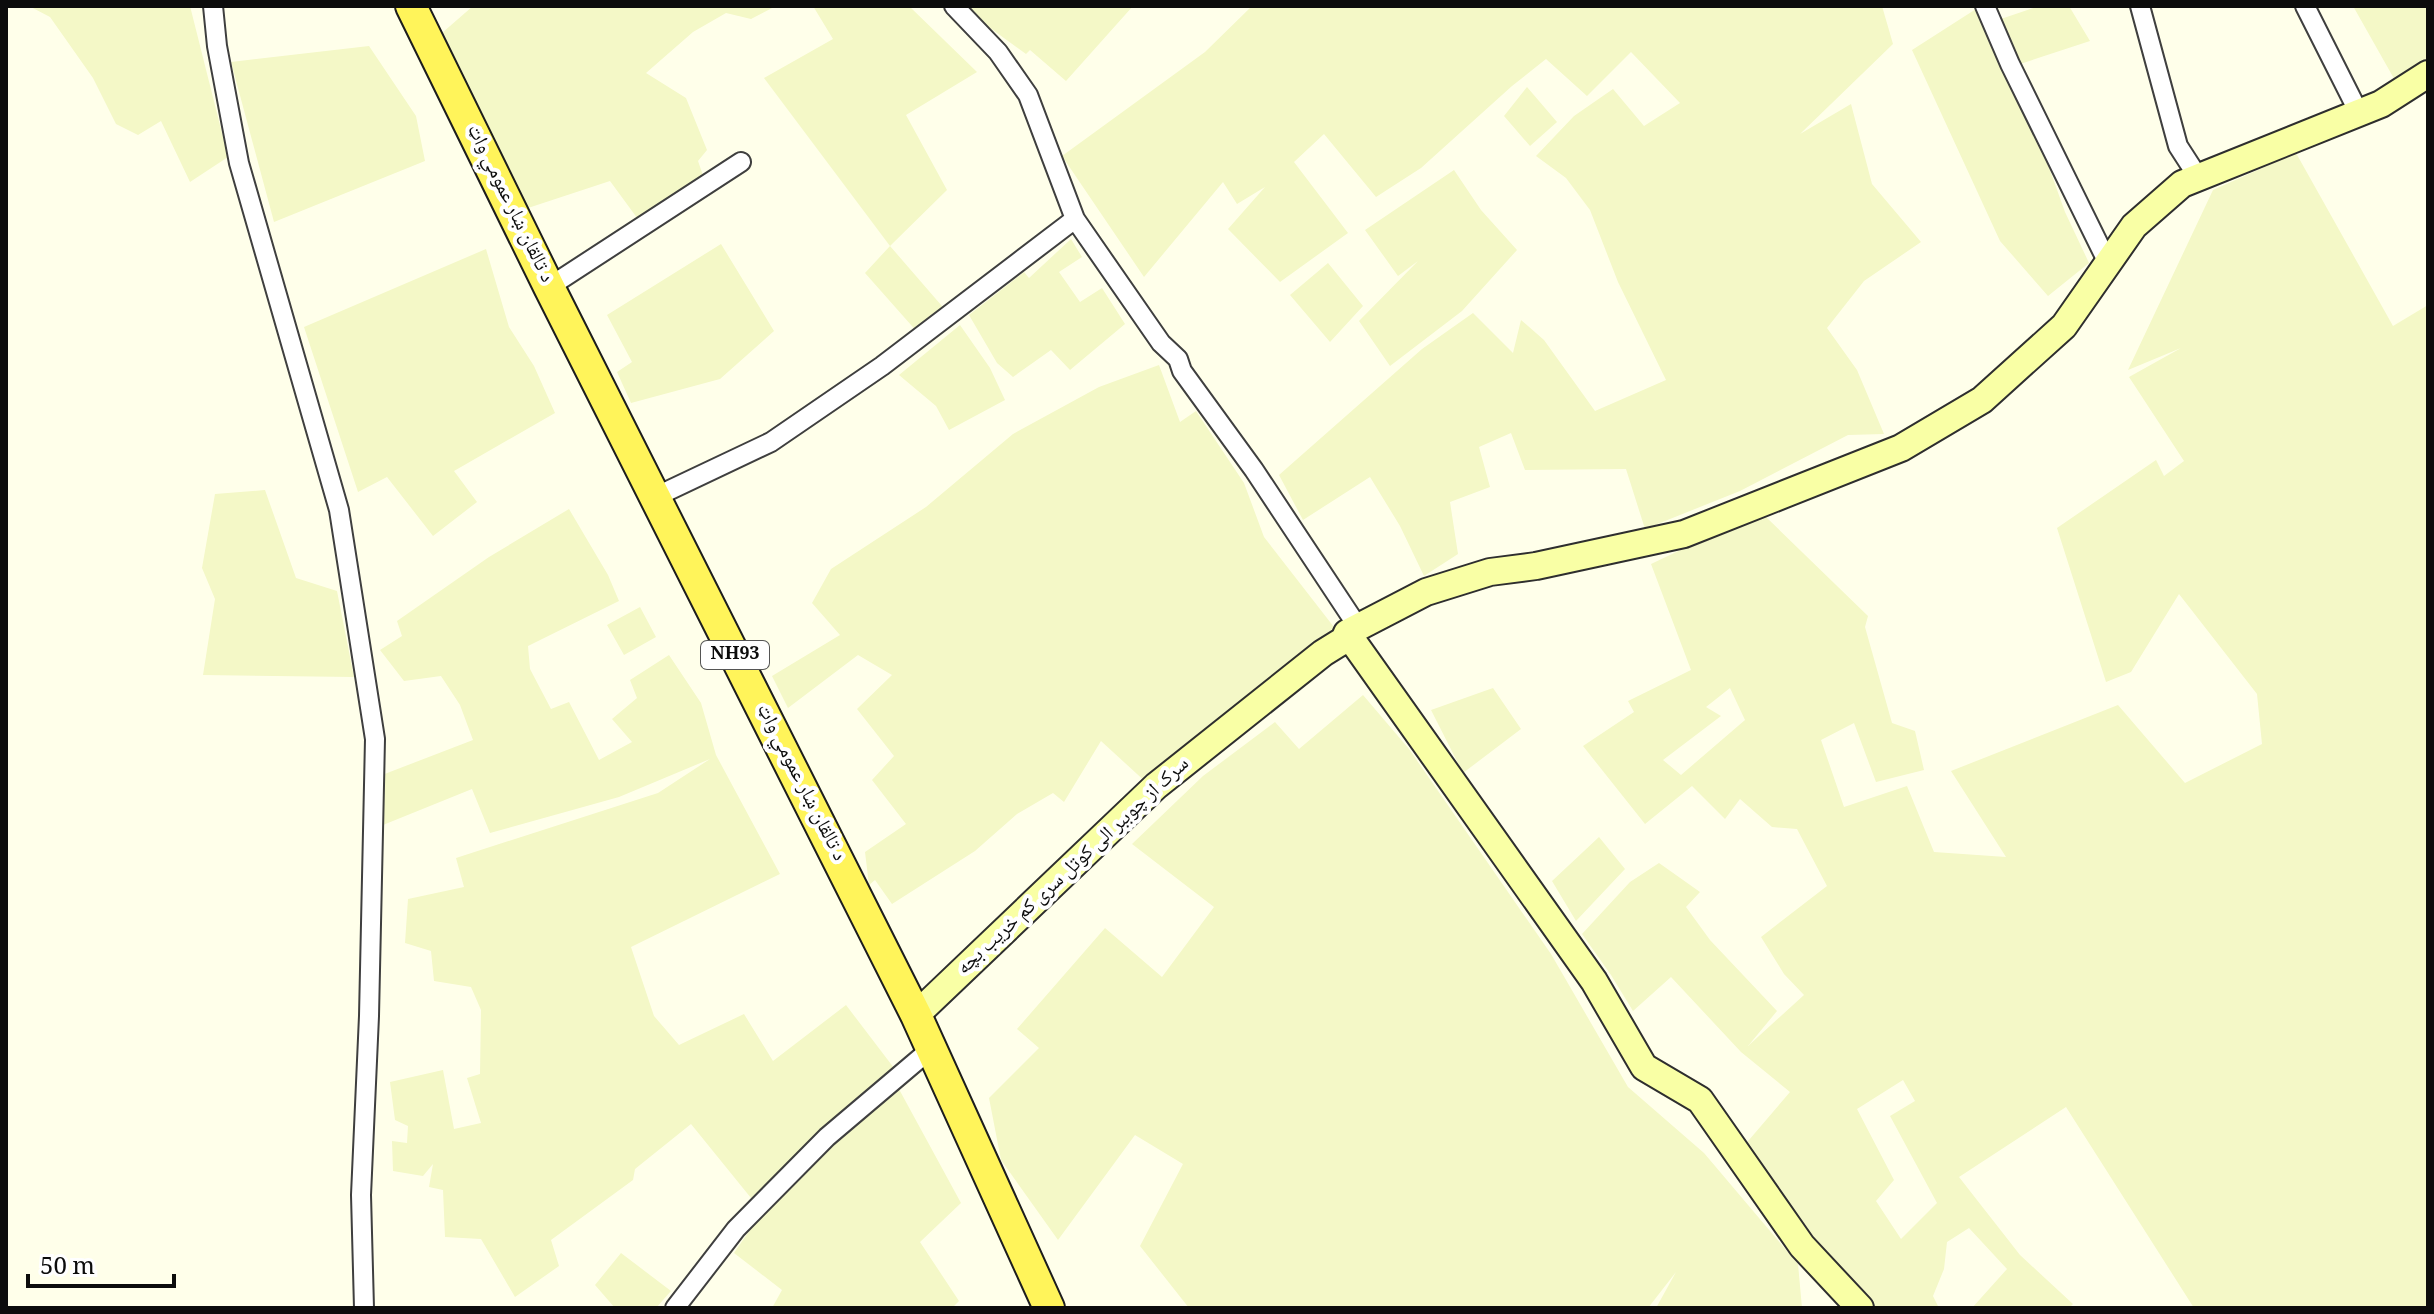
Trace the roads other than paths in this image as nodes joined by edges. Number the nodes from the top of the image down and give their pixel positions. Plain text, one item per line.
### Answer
1 (213, 6) edge
2 (411, 6) edge
3 (954, 6) edge
4 (1985, 6) edge
5 (2140, 6) edge
6 (2305, 6) edge
7 (2428, 74) edge
8 (2359, 113) junction
9 (741, 162) dead end
10 (2198, 177) junction
11 (1075, 219) junction
12 (2108, 263) junction
13 (549, 287) junction
14 (655, 497) junction
15 (1352, 630) junction
16 (916, 1015) junction
17 (932, 1048) junction
18 (364, 1308) edge
19 (675, 1308) edge
20 (1049, 1308) edge
21 (1860, 1308) edge

1 - 18 street
2 - 13 main road, د تالقان ښار عمومي واټ / NH93
3 - 11 street
4 - 12 street
5 - 10 street
6 - 8 street
7 - 8 street, سرک از چوببر الی کوتل سری کم خریب بچه
8 - 10 street, سرک از چوببر الی کوتل سری کم خریب بچه
9 - 13 street
10 - 12 street, سرک از چوببر الی کوتل سری کم خریب بچه
11 - 14 street
11 - 15 street
12 - 15 street, سرک از چوببر الی کوتل سری کم خریب بچه
13 - 14 main road, د تالقان ښار عمومي واټ / NH93
14 - 16 main road, د تالقان ښار عمومي واټ / NH93
15 - 16 street, سرک از چوببر الی کوتل سری کم خریب بچه
15 - 21 street
16 - 17 main road, د تالقان ښار عمومي واټ / NH93
17 - 19 street
17 - 20 main road, د تالقان ښار عمومي واټ / NH93

